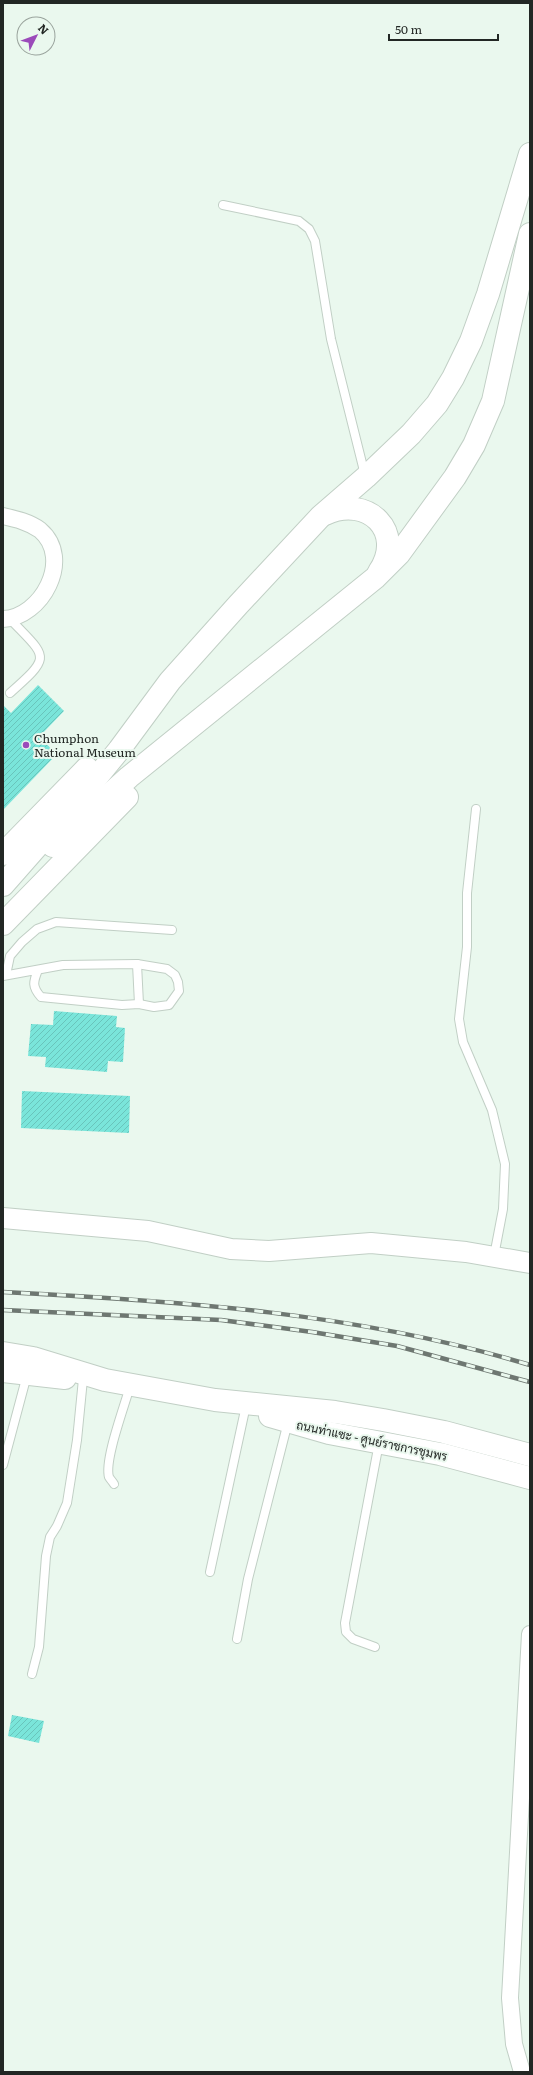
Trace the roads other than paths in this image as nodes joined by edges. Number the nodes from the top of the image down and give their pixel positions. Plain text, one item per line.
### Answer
1 (530, 154) edge
2 (223, 205) dead end
3 (530, 234) edge
4 (366, 477) junction
5 (3, 516) edge
6 (321, 516) junction
7 (375, 578) junction
8 (6, 619) edge
9 (170, 681) junction
10 (10, 693) dead end
11 (206, 716) junction
12 (476, 809) dead end
13 (3, 854) edge
14 (3, 885) edge
15 (3, 891) edge
16 (3, 924) edge
17 (172, 930) dead end
18 (138, 964) junction
19 (38, 970) junction
20 (4, 976) edge
21 (139, 1004) junction
22 (3, 1218) edge
23 (494, 1256) junction
24 (530, 1263) edge
25 (3, 1353) edge
26 (3, 1371) edge
27 (27, 1374) junction
28 (82, 1379) junction
29 (105, 1380) junction
30 (130, 1385) junction
31 (215, 1400) junction
32 (245, 1410) junction
33 (288, 1421) junction
34 (380, 1442) junction
35 (530, 1455) edge
36 (3, 1465) edge
37 (530, 1478) edge
38 (114, 1484) dead end
39 (210, 1572) dead end
40 (530, 1634) edge
41 (237, 1640) dead end
42 (375, 1647) dead end
43 (32, 1674) dead end
44 (522, 2072) edge

1 - 4 main road
2 - 4 lane
3 - 7 main road
4 - 6 main road
5 - 8 street
6 - 7 main road
6 - 9 main road
7 - 11 main road
8 - 10 lane
9 - 13 main road
9 - 14 main road
11 - 15 main road
11 - 16 main road
12 - 23 lane
17 - 20 lane
18 - 19 lane
18 - 21 lane
18 - 21 lane
19 - 20 lane
19 - 21 lane
22 - 23 street
23 - 24 street
25 - 29 main road
26 - 27 main road
27 - 28 main road
27 - 36 lane
28 - 29 main road
28 - 43 lane
29 - 30 main road, ถนนท่าแซะ - ศูนย์ราชการชุมพร
30 - 31 main road, ถนนท่าแซะ - ศูนย์ราชการชุมพร
30 - 38 lane
31 - 32 main road, ถนนท่าแซะ - ศูนย์ราชการชุมพร
31 - 35 main road, ถนนท่าแซะ - ศูนย์ราชการชุมพร
32 - 33 main road, ถนนท่าแซะ - ศูนย์ราชการชุมพร
32 - 39 lane
33 - 34 main road, ถนนท่าแซะ - ศูนย์ราชการชุมพร
33 - 41 lane
34 - 37 main road, ถนนท่าแซะ - ศูนย์ราชการชุมพร
34 - 42 lane
40 - 44 street

